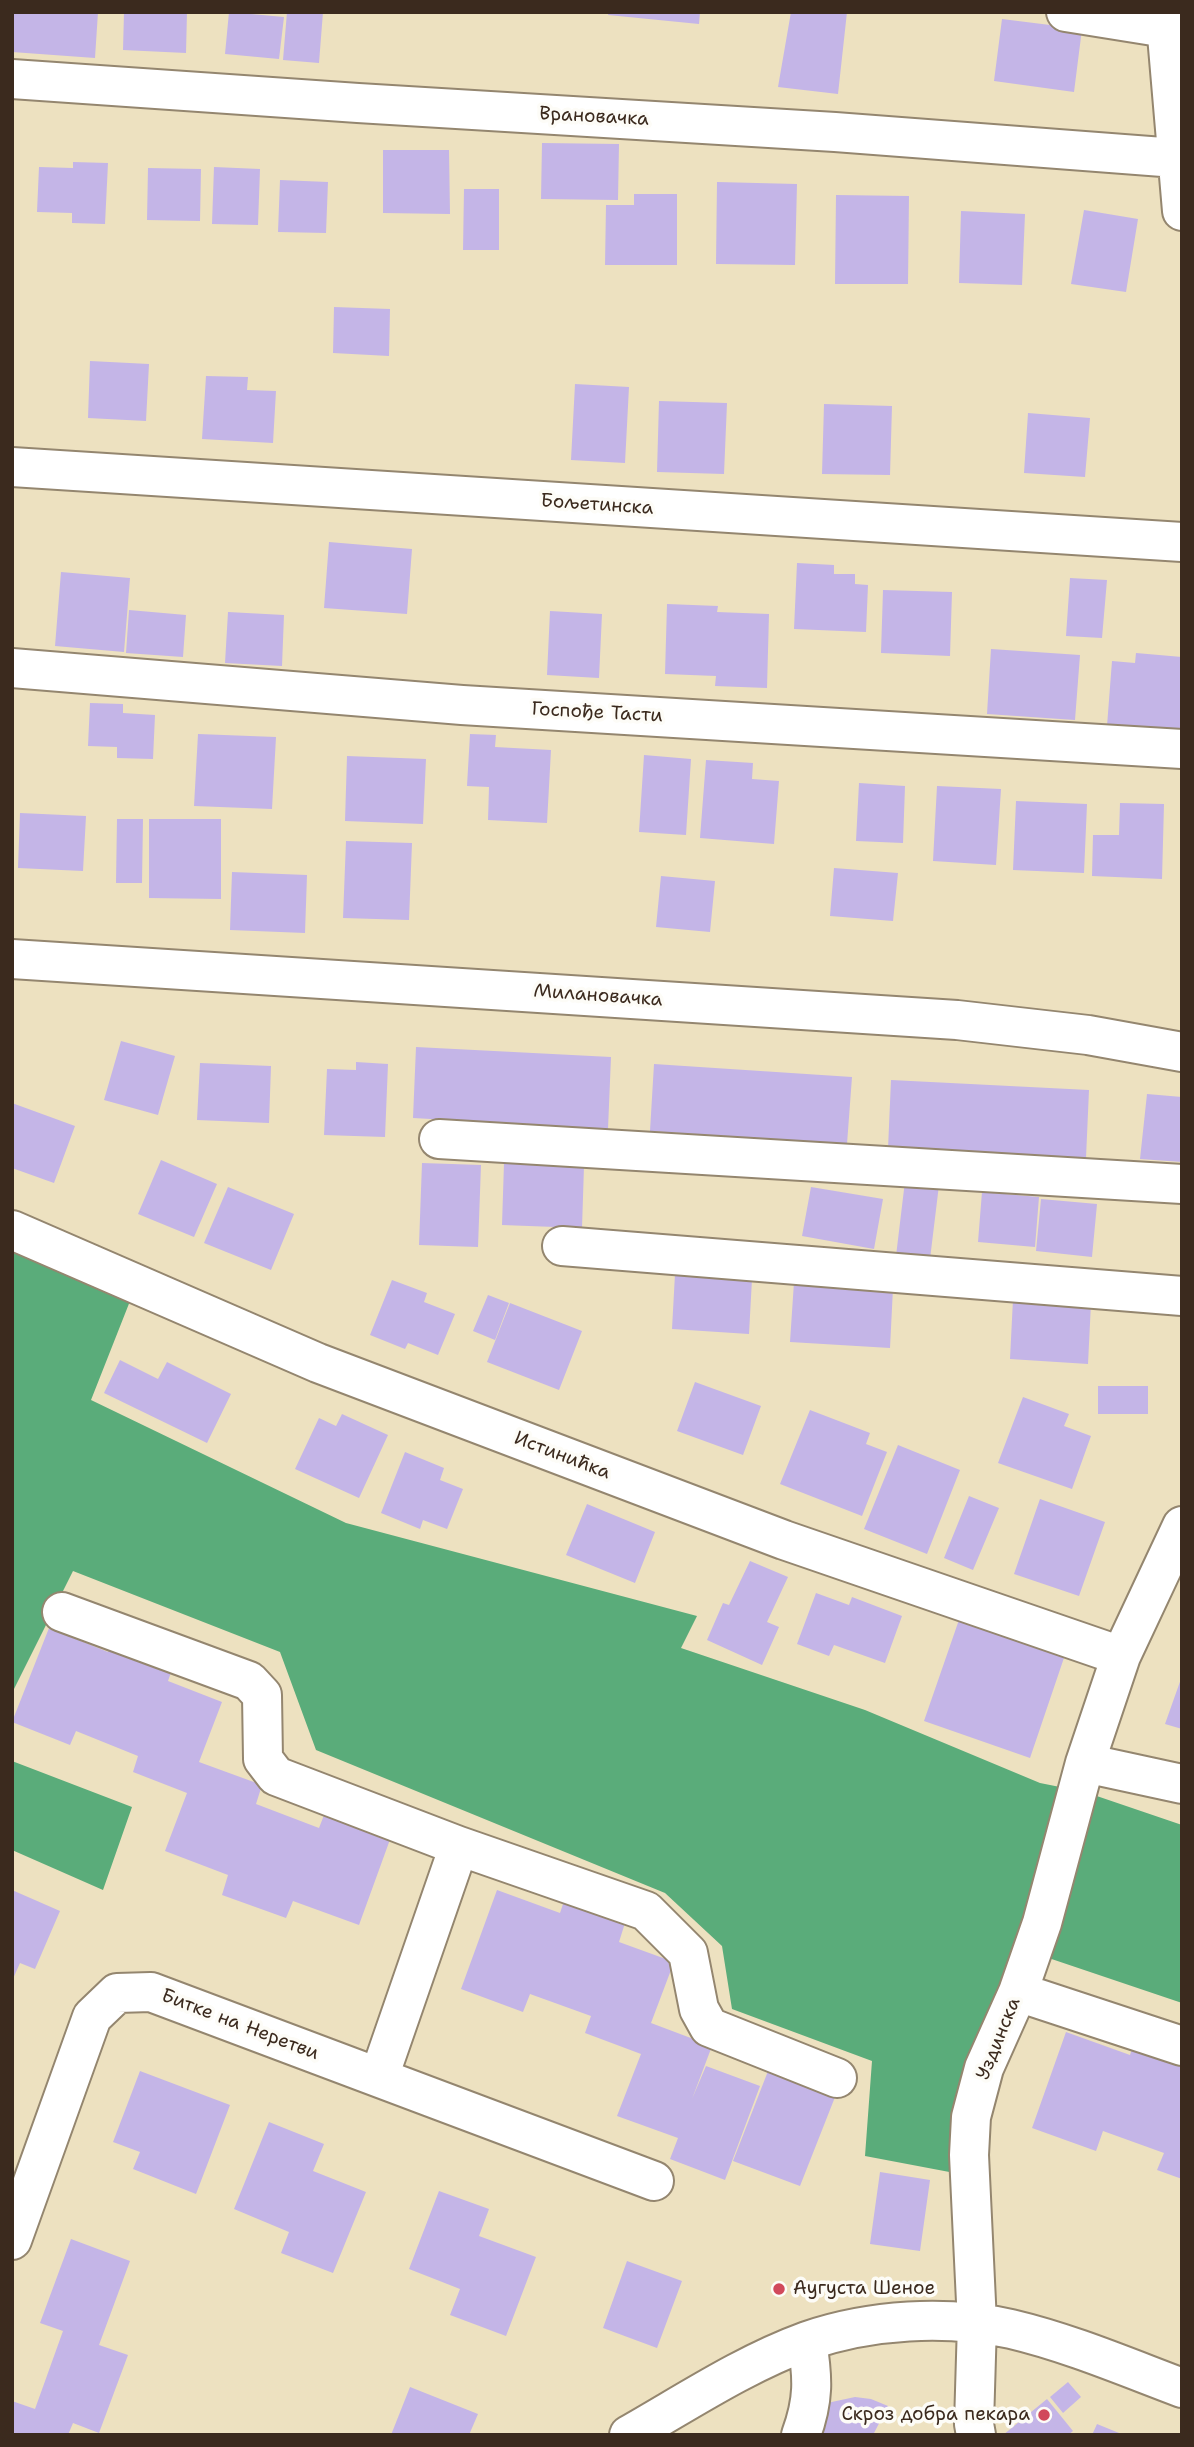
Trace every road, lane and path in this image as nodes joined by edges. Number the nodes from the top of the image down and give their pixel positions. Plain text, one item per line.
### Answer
1 (1066, 12) edge
2 (1165, 20) edge
3 (12, 79) edge
4 (1177, 158) junction
5 (1182, 211) edge
6 (12, 467) edge
7 (1182, 542) edge
8 (12, 668) edge
9 (1182, 749) edge
10 (12, 959) edge
11 (1182, 1052) edge
12 (439, 1139) dead end
13 (1182, 1184) edge
14 (12, 1230) edge
15 (562, 1246) dead end
16 (1182, 1296) edge
17 (1182, 1527) edge
18 (62, 1612) dead end
19 (1121, 1656) junction
20 (1085, 1763) junction
21 (1182, 1784) edge
22 (459, 1846) junction
23 (1018, 1992) junction
24 (1182, 2046) edge
25 (379, 2077) junction
26 (837, 2078) dead end
27 (654, 2181) dead end
28 (12, 2240) edge
29 (977, 2323) junction
30 (807, 2342) junction
31 (1182, 2388) edge
32 (629, 2435) edge
33 (801, 2435) edge
34 (976, 2435) edge

1 - 2 street
2 - 4 street
3 - 4 street, Врановачка
4 - 5 street
6 - 7 street, Бољетинска
8 - 9 street, Госпође Тасти
10 - 11 street, Милановачка
12 - 13 street
14 - 19 street, Истинићка
15 - 16 street
17 - 19 street, Уздинска
18 - 22 street
19 - 20 street, Уздинска
20 - 21 street
20 - 23 street, Уздинска
22 - 25 street
22 - 26 street
23 - 24 street
23 - 29 street, Уздинска
25 - 27 street, Битке на Неретви
25 - 28 street, Битке на Неретви
29 - 30 street
29 - 31 street
29 - 34 street, Уздинска
30 - 32 street
30 - 33 street

